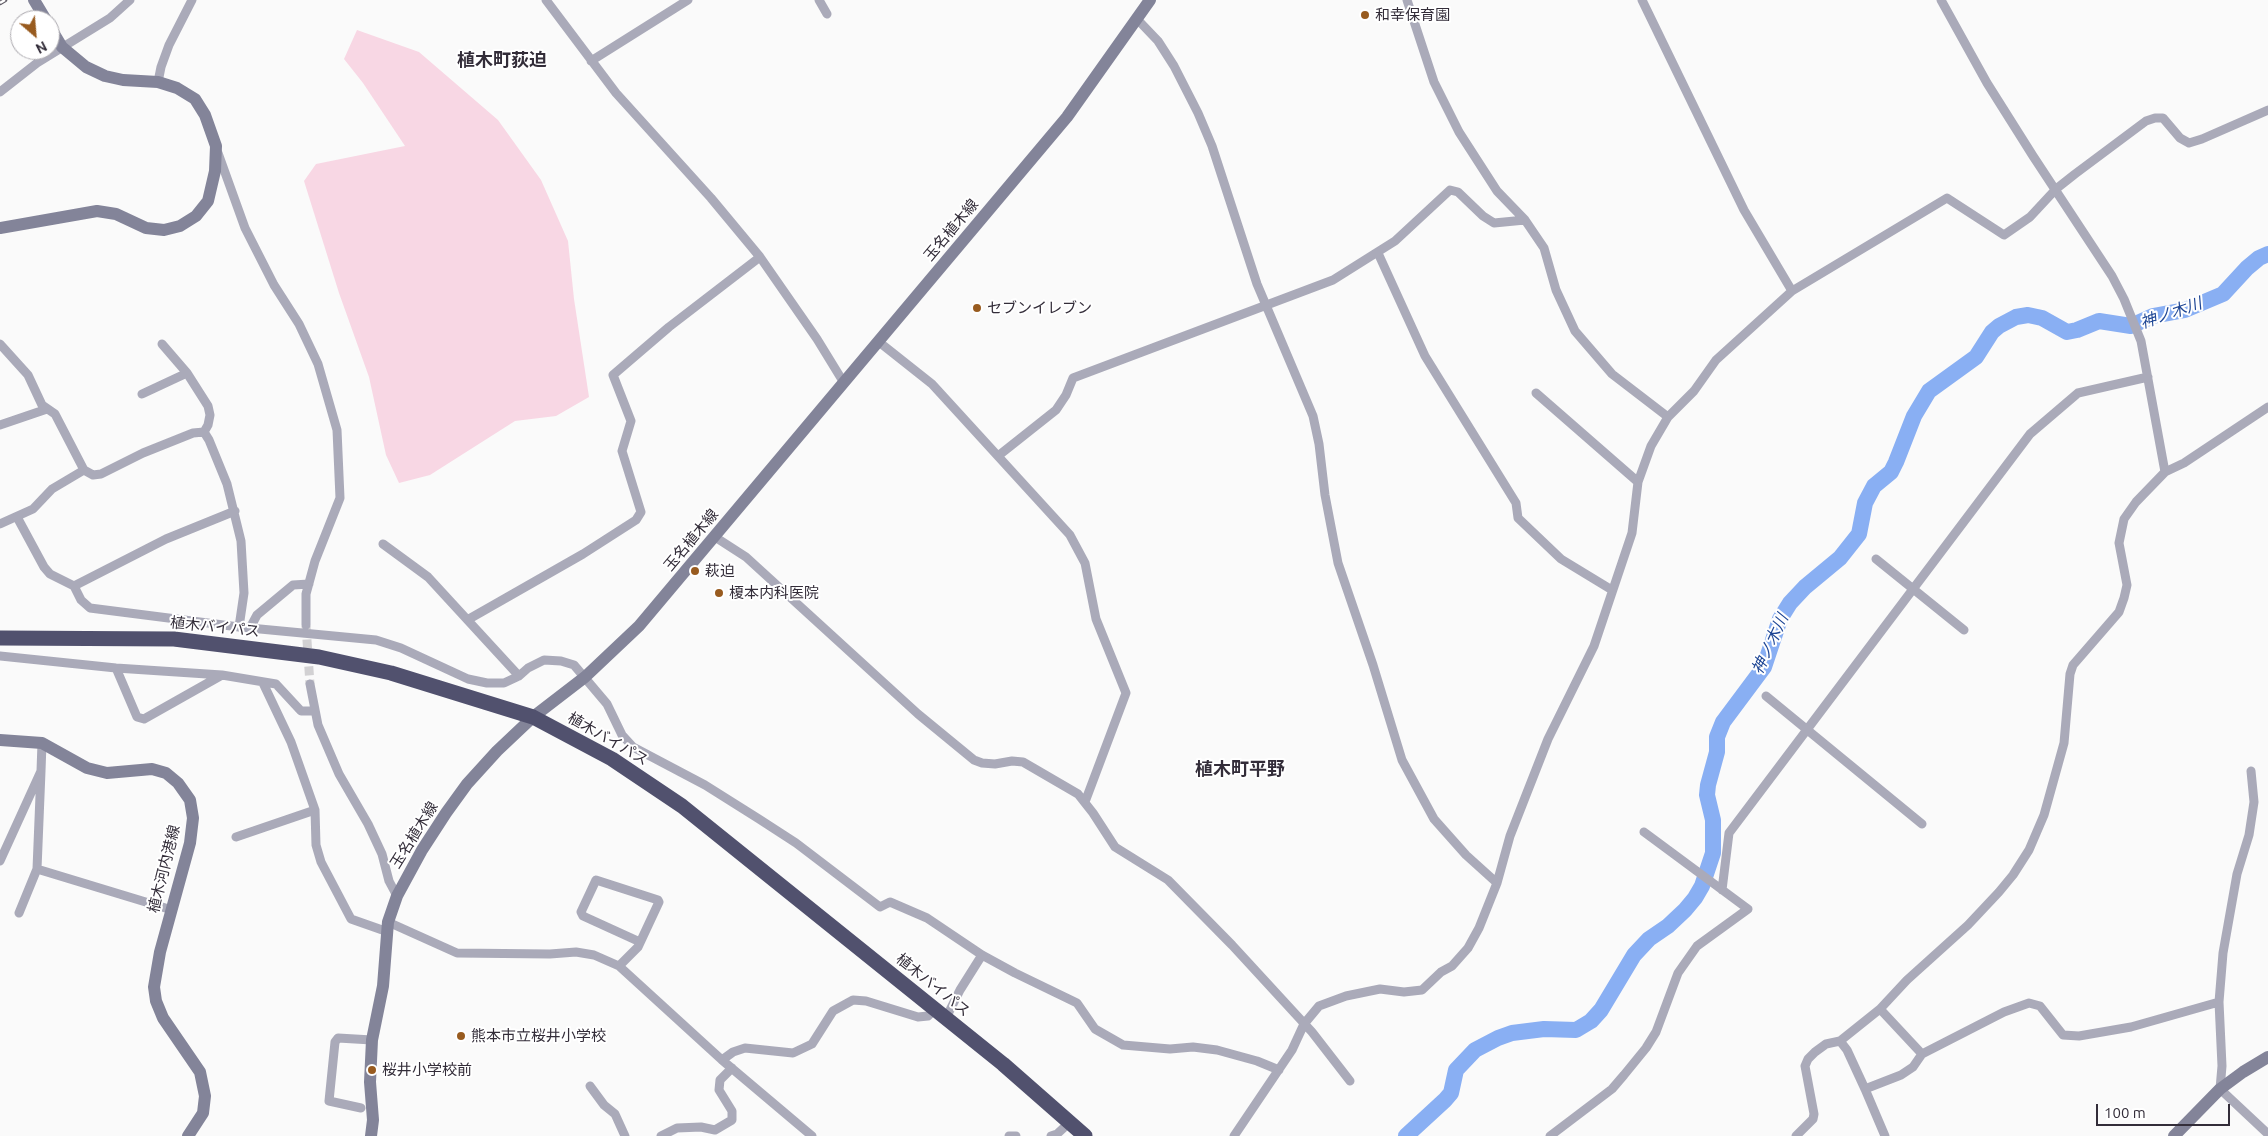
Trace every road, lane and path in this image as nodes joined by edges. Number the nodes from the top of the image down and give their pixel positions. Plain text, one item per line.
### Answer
1 (130, 0) edge
2 (192, 0) edge
3 (546, 0) edge
4 (688, 0) edge
5 (819, 0) edge
6 (1150, 0) edge
7 (1407, 0) edge
8 (1642, 0) edge
9 (1941, 0) edge
10 (827, 14) dead end
11 (1137, 19) junction
12 (60, 44) edge
13 (62, 47) junction
14 (591, 61) junction
15 (158, 82) junction
16 (0, 92) edge
17 (2268, 110) edge
18 (216, 146) junction
19 (2056, 189) junction
20 (1525, 220) junction
21 (0, 228) edge
22 (1378, 253) junction
23 (760, 257) junction
24 (1792, 291) junction
25 (1265, 305) junction
26 (879, 342) junction
27 (0, 344) edge
28 (162, 344) dead end
29 (187, 373) junction
30 (2148, 377) junction
31 (844, 383) junction
32 (1536, 393) dead end
33 (142, 394) dead end
34 (2268, 407) edge
35 (47, 409) junction
36 (1668, 417) junction
37 (0, 425) edge
38 (204, 432) junction
39 (998, 456) junction
40 (84, 470) junction
41 (2165, 472) junction
42 (1638, 482) junction
43 (235, 511) junction
44 (17, 517) junction
45 (0, 524) edge
46 (715, 537) junction
47 (383, 544) dead end
48 (1876, 559) dead end
49 (308, 584) junction
50 (74, 586) junction
51 (1914, 588) junction
52 (1612, 590) junction
53 (469, 619) junction
54 (306, 625) tunnel mouth
55 (239, 627) junction
56 (250, 628) junction
57 (1964, 630) dead end
58 (0, 638) edge
59 (0, 656) edge
60 (116, 668) junction
61 (222, 675) junction
62 (519, 676) junction
63 (585, 677) junction
64 (263, 683) junction
65 (310, 684) tunnel mouth
66 (1766, 696) dead end
67 (315, 711) junction
68 (533, 717) junction
69 (1806, 729) junction
70 (0, 740) edge
71 (42, 743) junction
72 (40, 771) junction
73 (2251, 771) dead end
74 (1085, 802) junction
75 (315, 810) junction
76 (1922, 824) dead end
77 (1644, 832) dead end
78 (236, 837) dead end
79 (0, 861) edge
80 (37, 869) junction
81 (1497, 883) junction
82 (1722, 890) junction
83 (397, 896) junction
84 (172, 910) junction
85 (19, 913) dead end
86 (388, 927) junction
87 (640, 942) junction
88 (982, 954) junction
89 (619, 966) junction
90 (2219, 1002) junction
91 (1880, 1010) junction
92 (940, 1013) junction
93 (1304, 1024) junction
94 (372, 1040) junction
95 (1840, 1041) junction
96 (1922, 1054) junction
97 (2268, 1057) edge
98 (722, 1060) junction
99 (732, 1068) junction
100 (1279, 1070) junction
101 (1350, 1081) dead end
102 (590, 1086) dead end
103 (1865, 1089) junction
104 (2220, 1089) junction
105 (361, 1108) dead end
106 (1070, 1122) junction
107 (2268, 1134) edge
108 (188, 1136) edge
109 (371, 1136) edge
110 (625, 1136) edge
111 (661, 1136) edge
112 (812, 1136) edge
113 (1009, 1136) edge
114 (1016, 1136) edge
115 (1051, 1136) edge
116 (1085, 1136) edge
117 (1234, 1136) edge
118 (1550, 1136) edge
119 (1796, 1136) edge
120 (1885, 1136) edge
121 (2174, 1136) edge

1 - 13 street
2 - 15 street
3 - 14 street
4 - 14 street
5 - 10 street
6 - 11 main road, 玉名植木線
7 - 20 street
8 - 24 street
9 - 19 street
11 - 25 street
11 - 26 main road, 玉名植木線
12 - 13 main road
13 - 15 main road
13 - 16 street
14 - 23 street
15 - 18 main road
17 - 19 street
18 - 21 main road
18 - 49 street
19 - 24 street
19 - 30 street
20 - 22 street
20 - 36 street
22 - 25 street
22 - 52 street
23 - 31 street
23 - 53 street
24 - 36 street
25 - 39 street
25 - 81 street
26 - 31 main road, 玉名植木線
26 - 39 street
27 - 35 street
28 - 29 street
29 - 33 street
29 - 38 street
30 - 41 street
30 - 51 street
31 - 46 main road, 玉名植木線
32 - 42 street
34 - 41 street
35 - 37 street
35 - 40 street
36 - 42 street
38 - 40 street
38 - 43 street
39 - 74 street
40 - 44 street
41 - 91 street
42 - 52 street
43 - 50 street
43 - 55 street
44 - 45 street
44 - 50 street
46 - 63 main road, 玉名植木線
46 - 74 street
47 - 53 street
48 - 51 street
49 - 54 street
49 - 56 street
50 - 55 street
51 - 57 street
51 - 69 street
52 - 81 street
53 - 62 street
55 - 56 street
56 - 62 street
58 - 68 highway, 植木バイパス
59 - 60 street
60 - 61 street
60 - 61 street
61 - 64 street
62 - 63 street
63 - 68 main road, 玉名植木線
63 - 88 street
64 - 67 street
64 - 75 street
65 - 67 street
66 - 69 street
67 - 83 street
68 - 83 main road, 玉名植木線
68 - 92 highway, 植木バイパス
69 - 76 street
69 - 82 street
70 - 71 main road, 植木河内港線
71 - 72 street
71 - 84 main road, 植木河内港線
72 - 79 street
72 - 80 street
73 - 90 street
74 - 93 street
75 - 78 street
75 - 86 street
77 - 82 street
80 - 84 street
80 - 85 street
81 - 93 street
82 - 118 street
83 - 86 main road, 玉名植木線
84 - 108 main road, 植木河内港線
86 - 89 street
86 - 94 main road, 玉名植木線
87 - 87 street
87 - 89 street
88 - 92 street
88 - 100 street
89 - 98 street
90 - 96 street
90 - 104 street
91 - 95 street
91 - 96 street
92 - 98 street
92 - 106 highway, 植木バイパス
93 - 100 street
93 - 101 street
94 - 105 street
94 - 109 main road, 玉名植木線
95 - 103 street
95 - 119 street
96 - 103 street
97 - 104 main road
98 - 99 street
99 - 111 street
99 - 112 street
100 - 117 street
102 - 110 street
103 - 120 street
104 - 107 street
104 - 121 main road
106 - 115 street
106 - 116 highway, 植木バイパス
113 - 114 street

